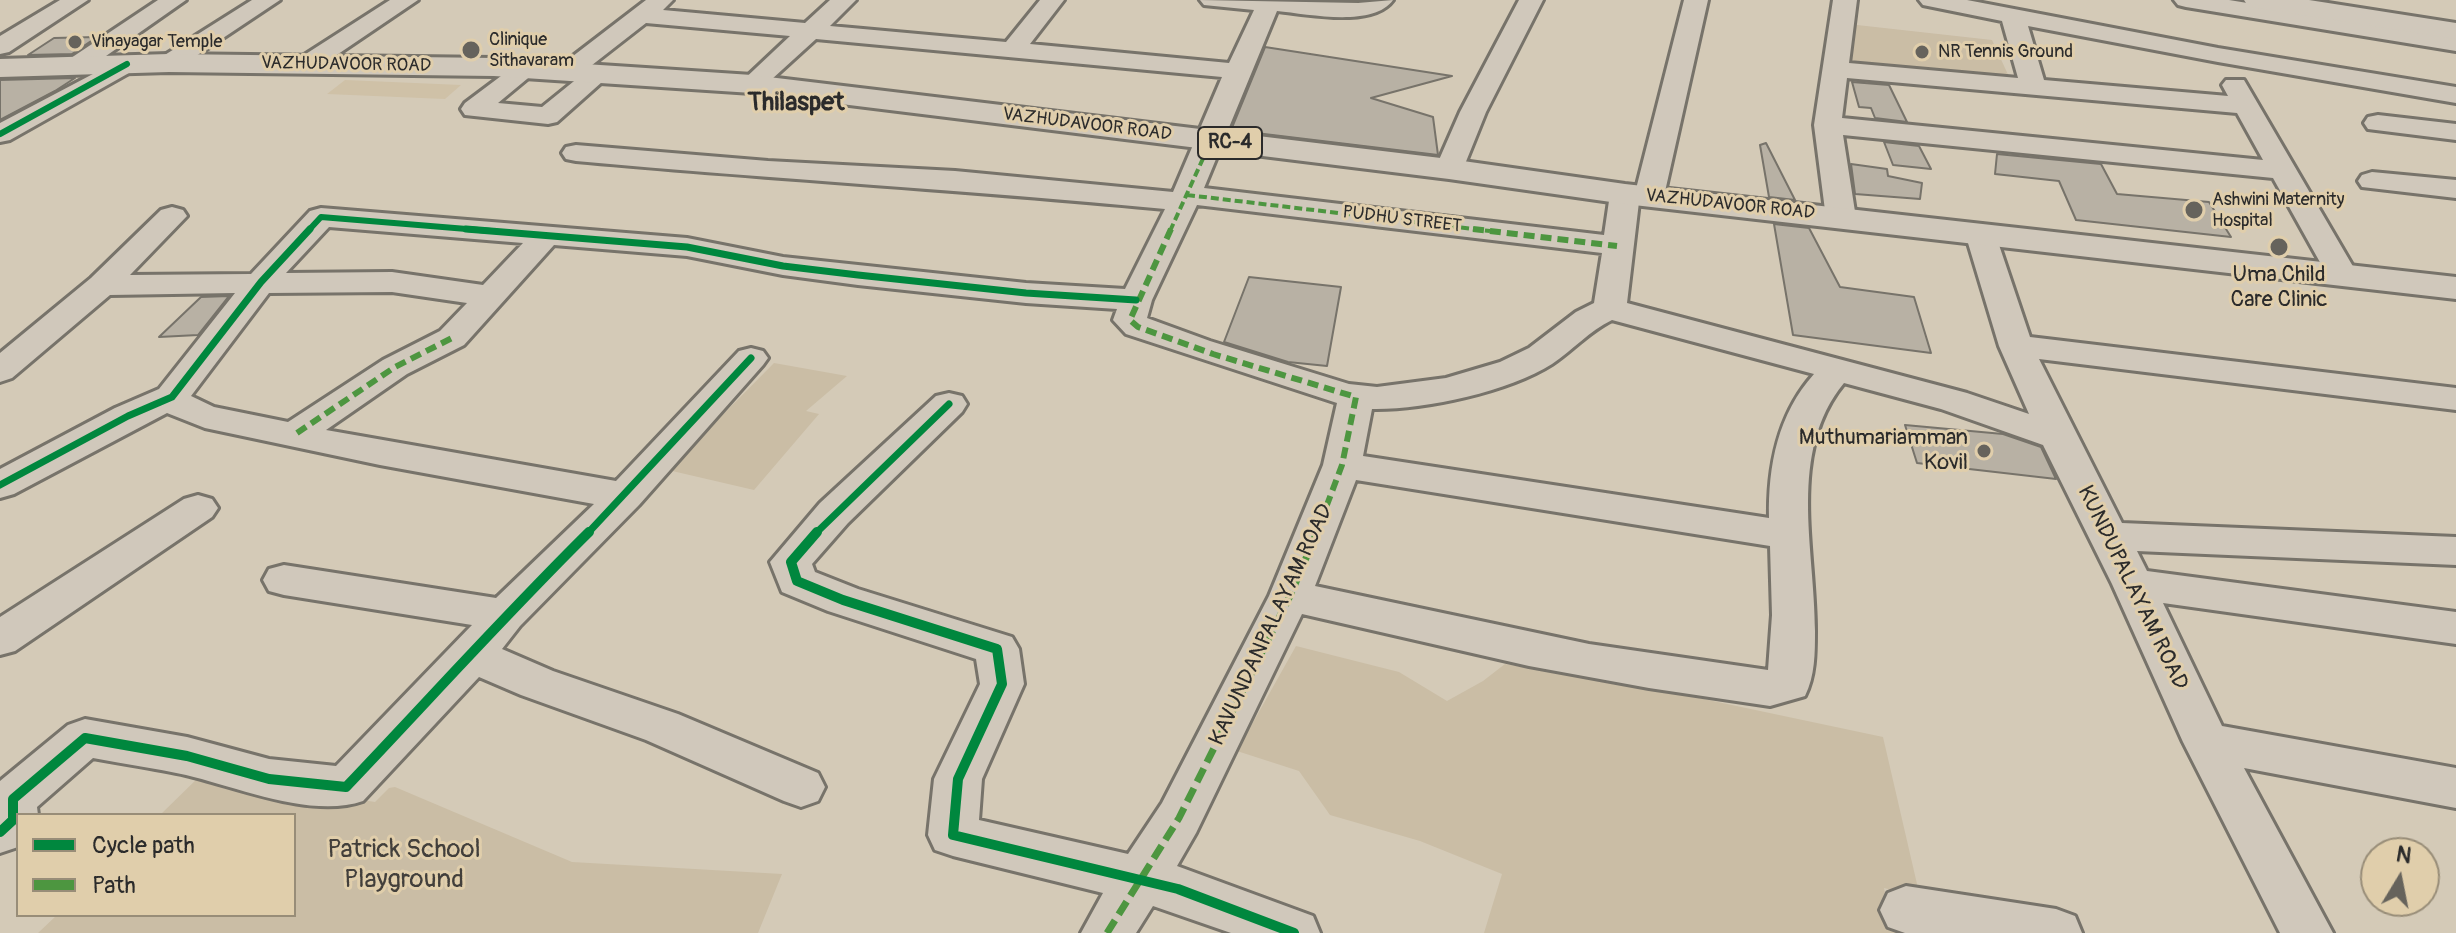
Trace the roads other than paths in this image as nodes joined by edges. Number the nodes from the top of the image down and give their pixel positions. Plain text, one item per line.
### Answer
1 (76, 0) edge
2 (174, 0) edge
3 (268, 0) edge
4 (406, 0) edge
5 (661, 0) edge
6 (844, 0) edge
7 (1052, 0) edge
8 (1212, 0) edge
9 (1381, 0) edge
10 (1531, 0) edge
11 (1696, 0) edge
12 (1845, 0) edge
13 (1931, 0) edge
14 (2186, 0) edge
15 (2257, 0) edge
16 (2324, 0) edge
17 (1269, 2) edge
18 (2360, 8) edge
19 (640, 15) junction
20 (2013, 16) junction
21 (2456, 19) edge
22 (813, 29) junction
23 (2456, 31) edge
24 (2456, 44) edge
25 (0, 47) edge
26 (1012, 51) junction
27 (2218, 55) junction
28 (169, 63) junction
29 (127, 64) junction
30 (307, 64) junction
31 (77, 65) junction
32 (0, 68) edge
33 (526, 69) junction
34 (1835, 69) junction
35 (1237, 71) junction
36 (584, 72) junction
37 (752, 84) junction
38 (2033, 86) junction
39 (2456, 95) edge
40 (2247, 106) junction
41 (2378, 123) dead end
42 (1828, 125) junction
43 (2456, 132) edge
44 (0, 134) edge
45 (1211, 141) junction
46 (576, 153) dead end
47 (1449, 169) junction
48 (2284, 171) junction
49 (2372, 181) dead end
50 (2456, 189) edge
51 (1637, 195) junction
52 (1185, 199) junction
53 (172, 216) dead end
54 (1841, 218) junction
55 (1980, 233) junction
56 (547, 235) junction
57 (1617, 246) junction
58 (2342, 275) junction
59 (261, 282) junction
60 (102, 285) junction
61 (2456, 288) edge
62 (488, 296) junction
63 (1136, 300) junction
64 (1610, 309) junction
65 (2016, 346) junction
66 (751, 358) dead end
67 (1836, 370) junction
68 (0, 371) edge
69 (172, 397) junction
70 (1356, 397) junction
71 (2456, 399) edge
72 (949, 404) dead end
73 (297, 433) junction
74 (2058, 437) junction
75 (1342, 465) junction
76 (0, 485) edge
77 (198, 508) dead end
78 (610, 511) junction
79 (1789, 535) junction
80 (2108, 536) junction
81 (2456, 551) edge
82 (284, 580) dead end
83 (2133, 584) junction
84 (1290, 596) junction
85 (505, 615) junction
86 (2456, 628) edge
87 (0, 639) edge
88 (473, 655) junction
89 (2206, 742) junction
90 (801, 787) dead end
91 (2456, 788) edge
92 (4, 809) edge
93 (1139, 880) junction
94 (1906, 910) dead end
95 (1107, 933) edge
96 (1294, 933) edge
97 (2056, 933) edge
98 (2307, 933) edge

1 - 25 street
2 - 31 street
3 - 28 street
4 - 30 street
5 - 19 street
6 - 22 street
7 - 26 street
8 - 17 street
9 - 17 street
10 - 47 street
11 - 51 street
12 - 34 street
13 - 20 street
14 - 24 street
15 - 18 main road
16 - 18 main road
17 - 35 street
18 - 21 main road
18 - 23 main road
19 - 22 street
19 - 36 street
20 - 27 street
20 - 38 street
22 - 26 street
22 - 37 street
26 - 35 street
27 - 39 street
27 - 40 street
28 - 29 main road, VAZHUDAVOOR ROAD / RC-4
28 - 30 main road, VAZHUDAVOOR ROAD / RC-4
29 - 31 main road, VAZHUDAVOOR ROAD / RC-4
29 - 44 street
30 - 33 main road, VAZHUDAVOOR ROAD / RC-4
31 - 32 main road, VAZHUDAVOOR ROAD / RC-4
33 - 36 main road, VAZHUDAVOOR ROAD / RC-4
33 - 36 street
34 - 38 street
34 - 42 street
35 - 45 street
36 - 37 main road, VAZHUDAVOOR ROAD / RC-4
37 - 45 main road, VAZHUDAVOOR ROAD / RC-4
38 - 40 street
40 - 48 street
41 - 43 street
42 - 48 street
42 - 54 street
45 - 47 main road, VAZHUDAVOOR ROAD / RC-4
45 - 52 street
46 - 52 street, PUDHU STREET
47 - 51 main road, VAZHUDAVOOR ROAD / RC-4
48 - 58 street
49 - 50 street
51 - 54 main road, VAZHUDAVOOR ROAD / RC-4
51 - 57 street
52 - 57 street, PUDHU STREET
52 - 63 street
53 - 60 street
54 - 55 main road, VAZHUDAVOOR ROAD / RC-4
55 - 58 main road, VAZHUDAVOOR ROAD / RC-4
55 - 65 street, KUNDUPALAYAM ROAD
56 - 59 street
56 - 62 street
56 - 63 street
57 - 64 street
58 - 61 main road, VAZHUDAVOOR ROAD / RC-4
59 - 60 street
59 - 62 street
59 - 69 street
60 - 68 street
62 - 73 street
63 - 70 street
64 - 67 street
64 - 70 street
65 - 71 street
65 - 74 street, KUNDUPALAYAM ROAD
66 - 78 street
67 - 74 street
67 - 79 street
69 - 73 street
69 - 76 street
70 - 75 street, KAVUNDANPALAYAM ROAD
72 - 93 street
73 - 78 street
74 - 80 street, KUNDUPALAYAM ROAD
75 - 79 street
75 - 84 street, KAVUNDANPALAYAM ROAD
77 - 87 street
78 - 85 street
79 - 84 street
80 - 81 street
80 - 83 street, KUNDUPALAYAM ROAD
82 - 85 street
83 - 86 street
83 - 89 street, KUNDUPALAYAM ROAD
84 - 93 street, KAVUNDANPALAYAM ROAD
85 - 88 street
88 - 90 street
88 - 92 street
89 - 91 street
89 - 98 street, KUNDUPALAYAM ROAD
93 - 95 street, KAVUNDANPALAYAM ROAD
93 - 96 street
94 - 97 street

